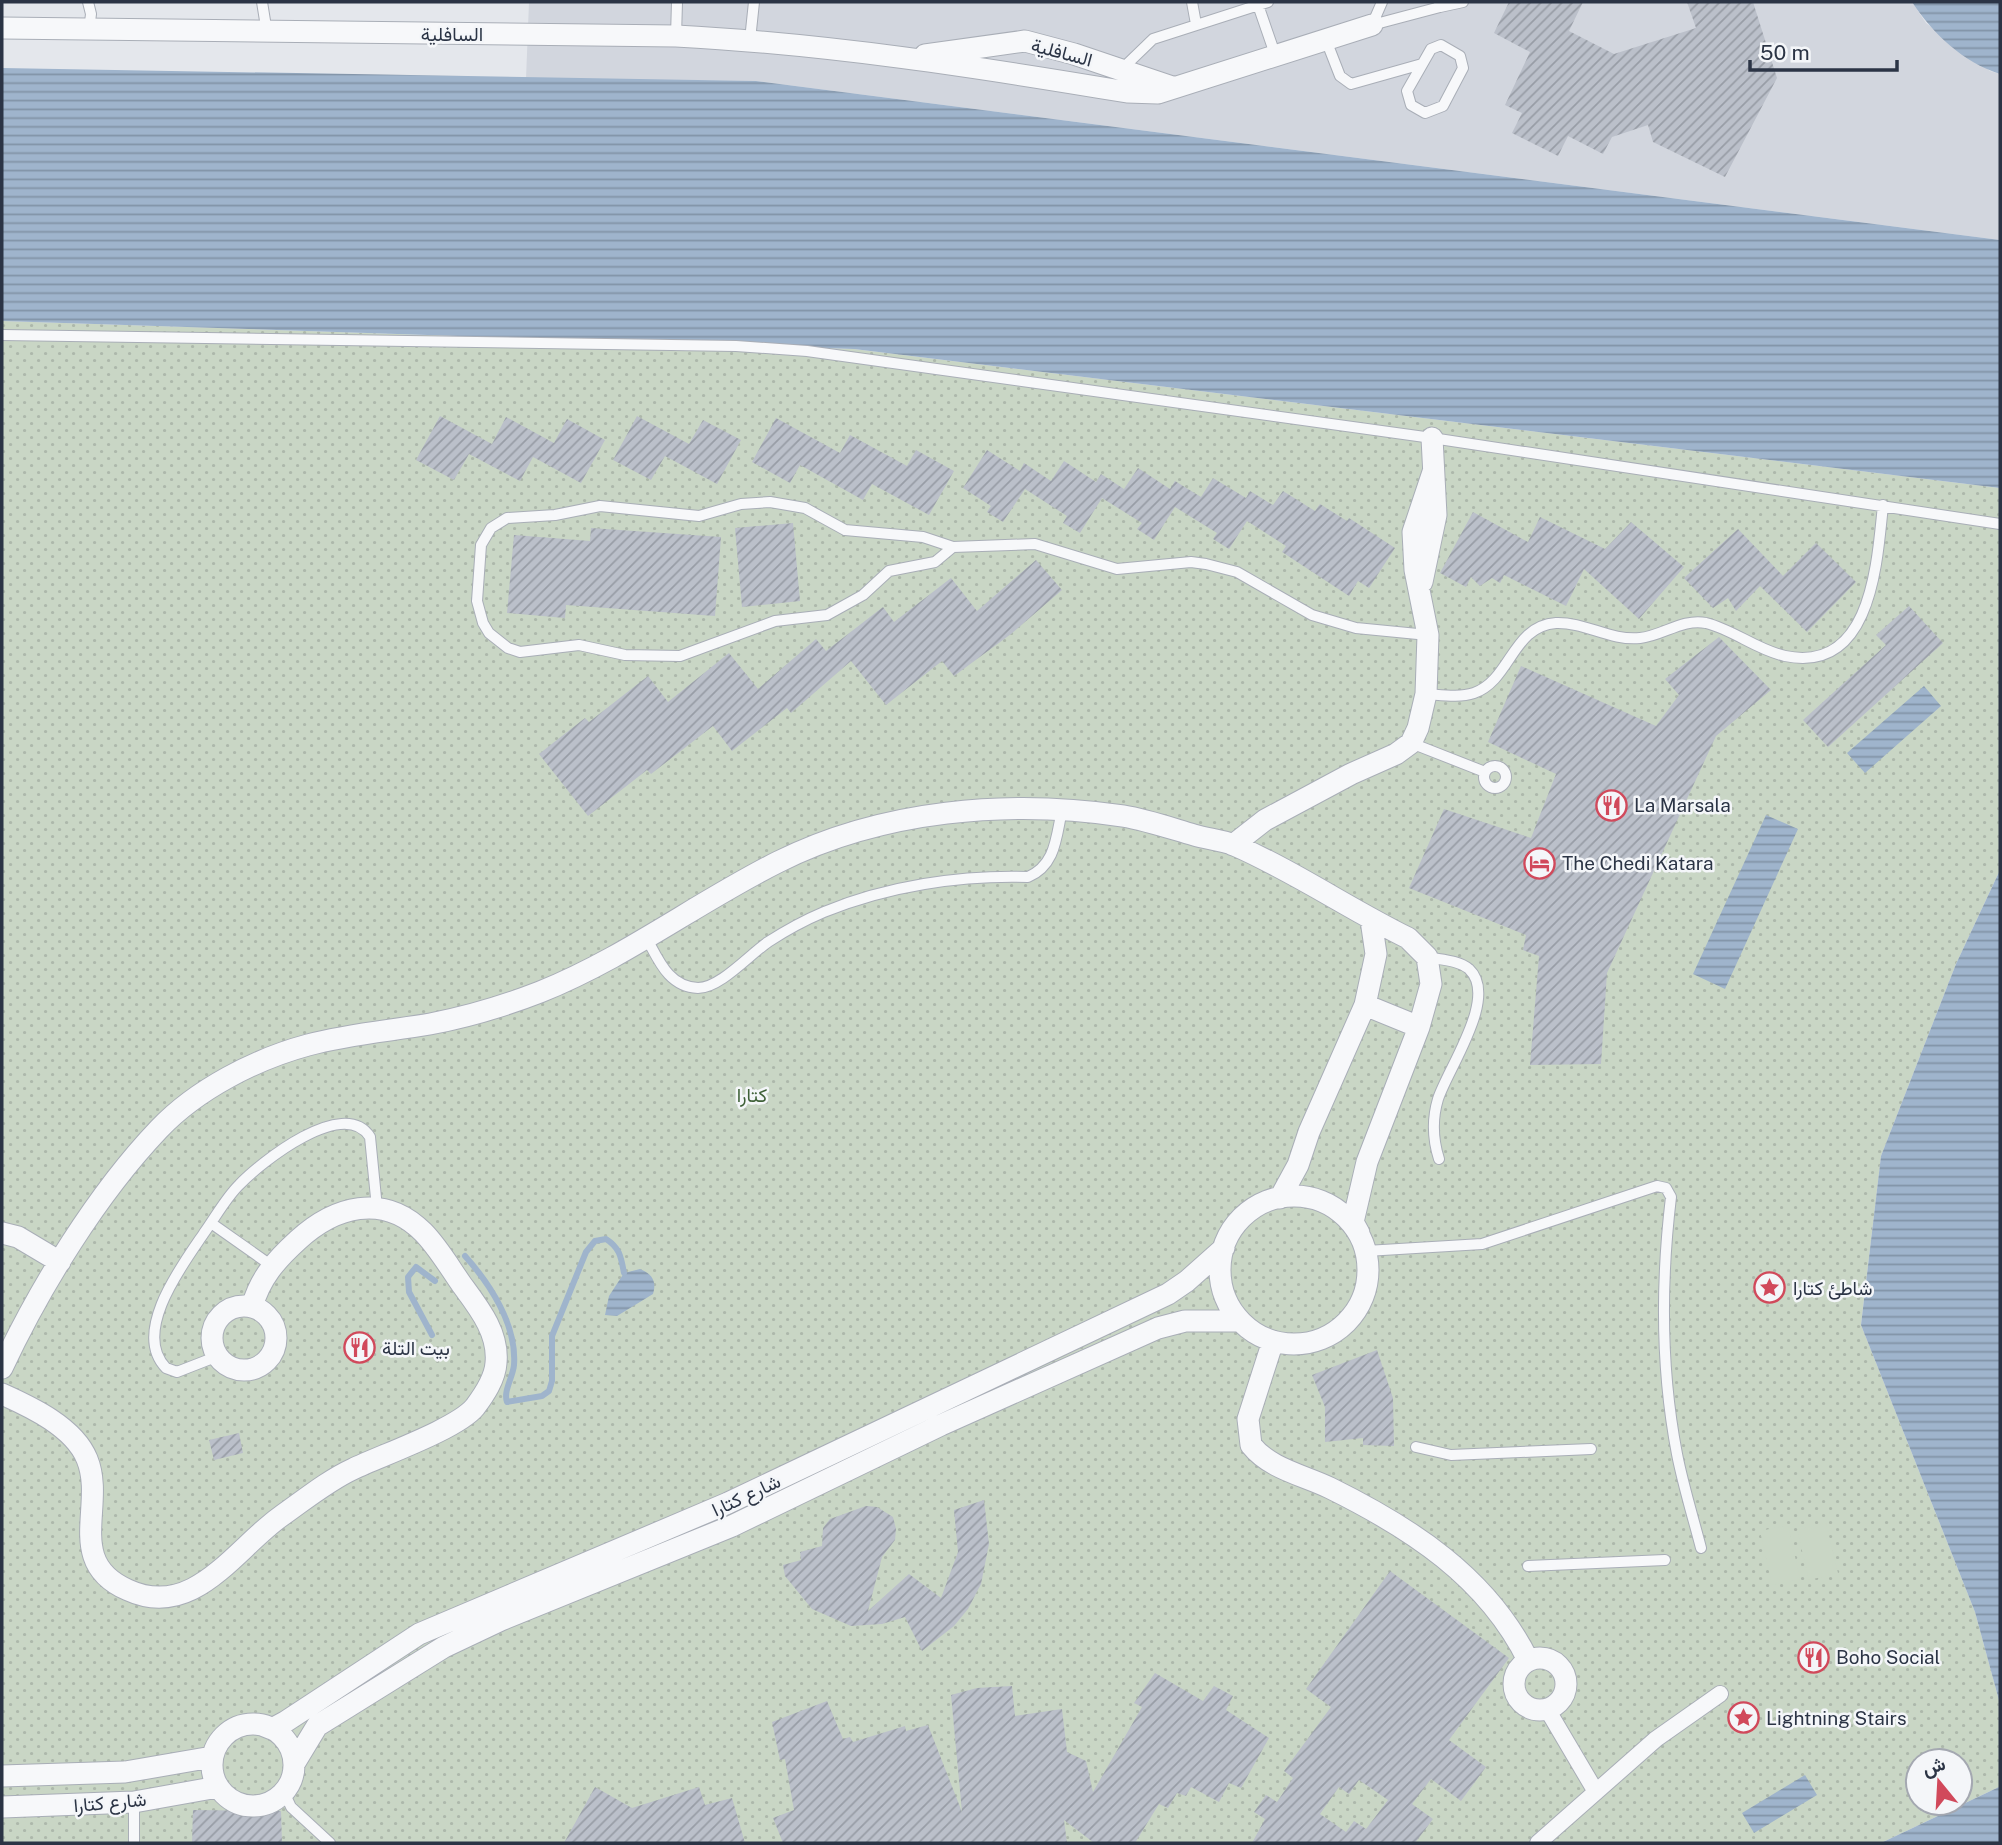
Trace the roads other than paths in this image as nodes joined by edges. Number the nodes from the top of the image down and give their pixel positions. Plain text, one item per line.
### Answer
1 (88, 2) edge
2 (262, 2) edge
3 (677, 2) edge
4 (754, 2) edge
5 (1192, 2) edge
6 (1382, 2) edge
7 (1463, 2) edge
8 (1261, 3) edge
9 (1440, 4) edge
10 (1196, 24) junction
11 (1372, 25) junction
12 (2, 29) edge
13 (89, 32) junction
14 (267, 33) junction
15 (676, 36) junction
16 (750, 40) junction
17 (1326, 40) junction
18 (1051, 47) junction
19 (902, 57) junction
20 (1276, 57) junction
21 (1422, 64) junction
22 (1122, 69) junction
23 (1042, 78) junction
24 (1176, 89) junction
25 (2, 335) edge
26 (1432, 438) junction
27 (1883, 505) junction
28 (2000, 524) edge
29 (953, 547) junction
30 (1428, 635) junction
31 (1426, 694) junction
32 (1411, 743) junction
33 (1485, 772) dead end
34 (1062, 810) junction
35 (1233, 845) junction
36 (1371, 920) junction
37 (647, 939) junction
38 (1427, 957) junction
39 (1365, 1005) junction
40 (1419, 1027) junction
41 (1439, 1158) dead end
42 (1280, 1198) junction
43 (377, 1208) junction
44 (211, 1223) junction
45 (2, 1233) edge
46 (1363, 1242) junction
47 (1224, 1248) junction
48 (60, 1262) junction
49 (272, 1266) junction
50 (252, 1307) junction
51 (1240, 1321) junction
52 (1273, 1341) junction
53 (218, 1356) junction
54 (2, 1368) edge
55 (2, 1394) edge
56 (1416, 1447) dead end
57 (1591, 1450) dead end
58 (1701, 1548) dead end
59 (1665, 1560) dead end
60 (1528, 1566) dead end
61 (1528, 1660) junction
62 (1720, 1694) dead end
63 (1547, 1709) junction
64 (262, 1725) junction
65 (212, 1757) junction
66 (294, 1764) junction
67 (2, 1776) edge
68 (218, 1787) junction
69 (284, 1792) junction
70 (1596, 1792) junction
71 (134, 1802) junction
72 (2, 1807) edge
73 (134, 1843) edge
74 (330, 1843) edge
75 (1538, 1843) edge

1 - 13 lane
2 - 14 lane
3 - 15 lane
4 - 16 lane
5 - 10 lane
6 - 11 lane
7 - 9 lane
8 - 10 lane
8 - 20 lane
9 - 11 lane
10 - 22 lane
11 - 17 street, السافلية
12 - 13 street, السافلية
13 - 14 street, السافلية
14 - 15 street, السافلية
15 - 16 street, السافلية
16 - 19 street, السافلية
17 - 20 street, السافلية
17 - 21 lane
18 - 19 street, السافلية
18 - 22 street, السافلية
18 - 23 street
19 - 23 street, السافلية
20 - 24 street, السافلية
21 - 21 lane
22 - 24 street, السافلية
23 - 24 street, السافلية
25 - 26 lane
26 - 27 lane
26 - 30 street
27 - 28 lane
27 - 31 lane
29 - 29 lane
29 - 30 lane
30 - 31 street
31 - 32 street
32 - 33 lane
32 - 35 street
34 - 35 street
34 - 37 street
34 - 37 lane
35 - 36 street
36 - 38 street
36 - 39 street
37 - 48 street
38 - 40 street
38 - 41 lane
39 - 40 street
39 - 42 street
40 - 46 street
42 - 46 street
42 - 47 street
43 - 44 lane
43 - 49 street
43 - 55 street
44 - 49 lane
44 - 53 lane
45 - 48 street
46 - 52 street
46 - 58 lane
47 - 51 street
47 - 64 street, شارع كتارا
48 - 54 street
49 - 50 street
50 - 53 street
50 - 53 street
51 - 52 street
51 - 66 street, شارع كتارا
52 - 61 street
56 - 57 lane
59 - 60 lane
61 - 63 street
61 - 63 street
62 - 70 street
63 - 70 street
64 - 65 street
64 - 66 street
65 - 67 street, شارع كتارا
65 - 68 street
66 - 69 street
68 - 69 street
68 - 71 street, شارع كتارا
69 - 74 lane
70 - 75 street
71 - 72 street, شارع كتارا
71 - 73 lane

